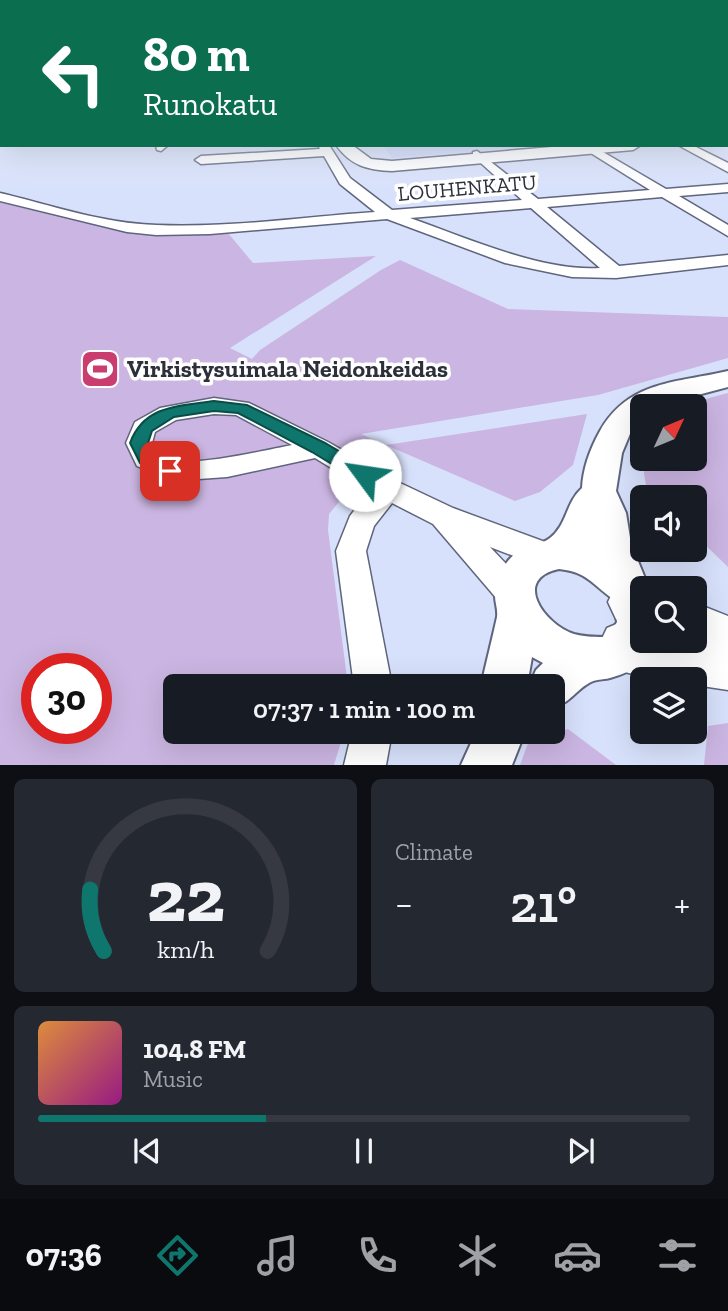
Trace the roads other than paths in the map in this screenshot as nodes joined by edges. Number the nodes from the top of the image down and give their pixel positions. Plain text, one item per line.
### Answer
1 (346, 147) edge
2 (358, 147) edge
3 (553, 147) edge
4 (586, 147) edge
5 (687, 147) edge
6 (324, 149) edge
7 (481, 156) junction
8 (201, 160) dead end
9 (728, 168) edge
10 (728, 188) edge
11 (663, 193) junction
12 (0, 197) edge
13 (536, 204) junction
14 (389, 215) junction
15 (728, 231) edge
16 (728, 260) edge
17 (616, 273) junction
18 (728, 379) edge
19 (319, 448) junction
20 (388, 489) junction
21 (598, 494) junction
22 (443, 516) junction
23 (553, 554) junction
24 (517, 604) junction
25 (624, 620) edge
26 (707, 635) edge
27 (728, 645) edge
28 (728, 662) edge
29 (371, 674) edge
30 (506, 674) edge
31 (564, 674) edge
32 (369, 744) edge
33 (495, 744) edge
34 (365, 765) edge
35 (486, 765) edge

1 - 7 main road
2 - 7 main road
3 - 7 main road
4 - 7 main road
4 - 11 street
5 - 9 street
6 - 8 street
6 - 14 street
7 - 13 street
10 - 11 street, LOUHENKATU
11 - 13 street, LOUHENKATU
11 - 15 street
12 - 14 street, LOUHENKATU
13 - 14 street, LOUHENKATU
13 - 17 street
14 - 17 street
16 - 17 street
18 - 21 street
19 - 19 street
19 - 20 street
20 - 22 street
20 - 29 street
21 - 23 street
21 - 25 street
22 - 23 street
22 - 24 street
23 - 24 street
23 - 25 street
24 - 25 street
24 - 30 street
25 - 28 highway
25 - 31 street
26 - 27 highway
32 - 34 street
33 - 35 street

